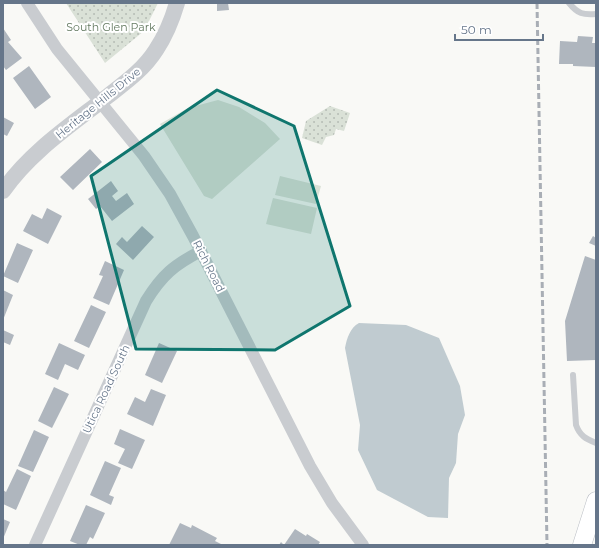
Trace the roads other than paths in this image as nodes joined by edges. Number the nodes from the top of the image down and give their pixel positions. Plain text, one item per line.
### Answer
1 (28, 3) edge
2 (177, 3) edge
3 (569, 3) edge
4 (596, 14) edge
5 (100, 102) junction
6 (3, 191) edge
7 (201, 251) junction
8 (573, 375) dead end
9 (596, 443) edge
10 (596, 501) edge
11 (35, 545) edge
12 (363, 545) edge
13 (582, 545) edge

1 - 5 street, Rich Road
2 - 5 street, Heritage Hills Drive
3 - 4 lane
5 - 6 street, Heritage Hills Drive
5 - 7 street, Rich Road
7 - 11 street, Utica Road South
7 - 12 street, Rich Road
8 - 9 lane
10 - 13 main road

